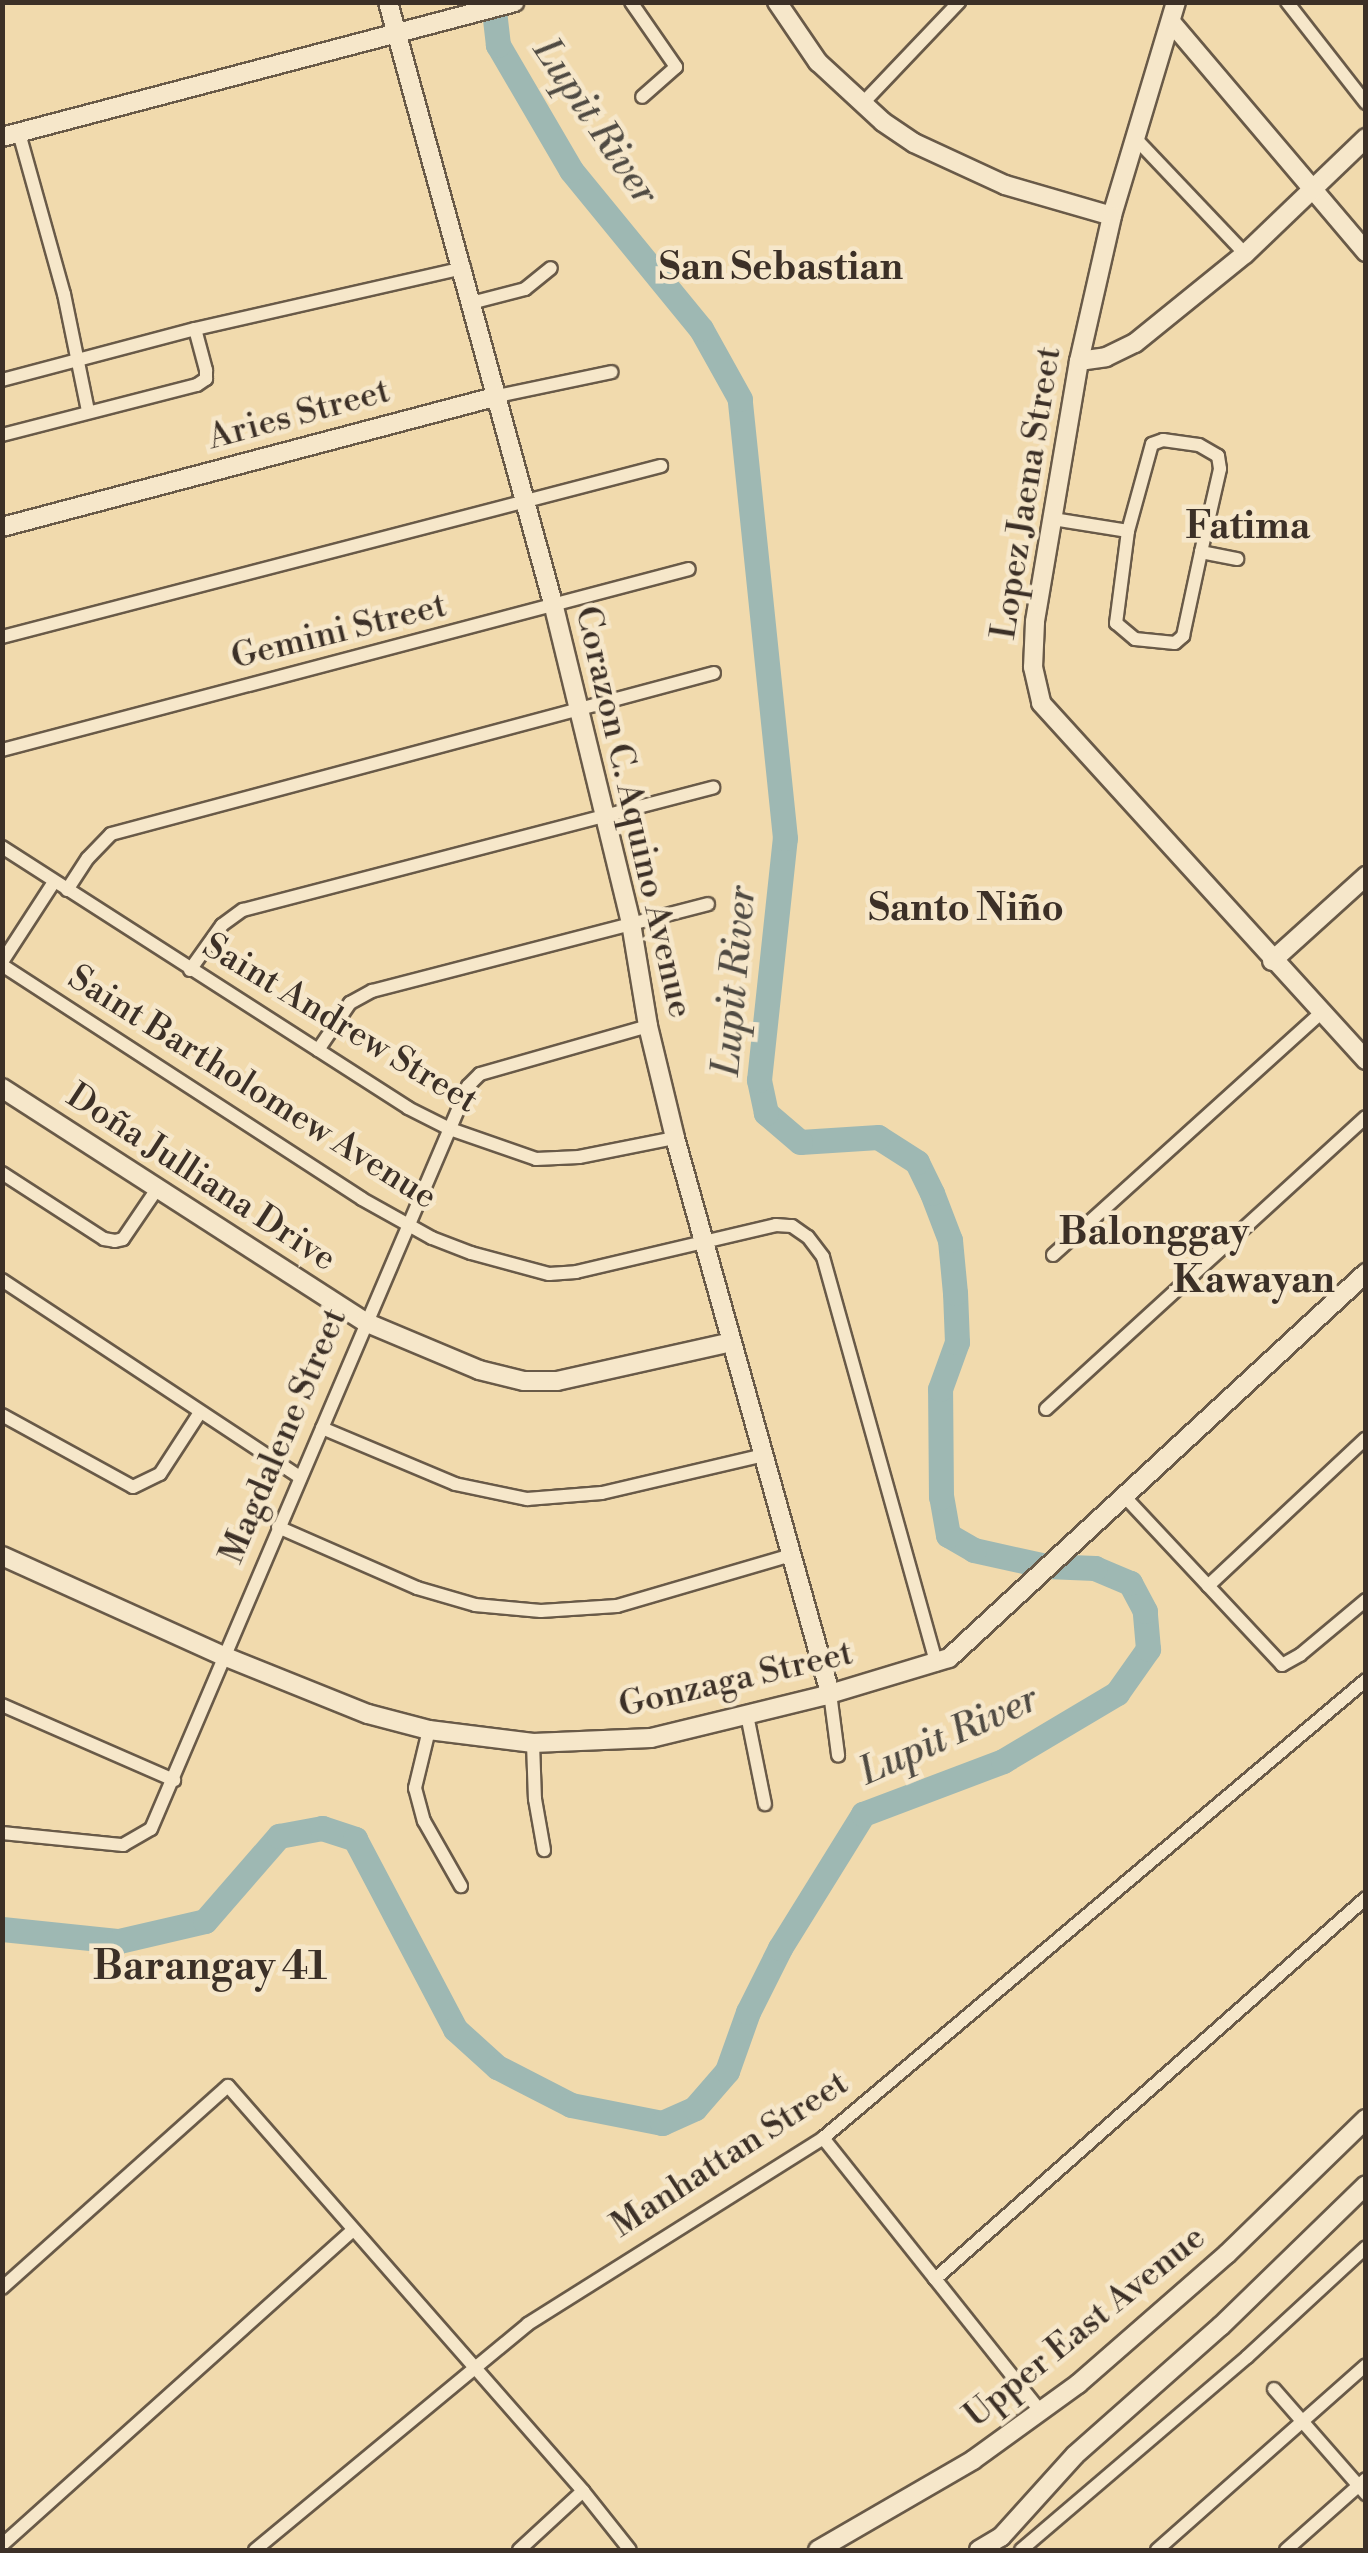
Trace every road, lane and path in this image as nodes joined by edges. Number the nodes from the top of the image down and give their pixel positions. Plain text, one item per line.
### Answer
1 (388, 2) edge
2 (515, 2) edge
3 (631, 2) edge
4 (777, 2) edge
5 (958, 2) edge
6 (1176, 2) edge
7 (1287, 2) edge
8 (1171, 22) junction
9 (398, 35) junction
10 (642, 97) dead end
11 (1366, 103) edge
12 (862, 104) junction
13 (11, 135) edge
14 (1366, 138) edge
15 (1136, 139) junction
16 (1315, 188) junction
17 (1112, 216) junction
18 (1366, 252) edge
19 (1244, 254) junction
20 (464, 268) junction
21 (552, 268) dead end
22 (471, 304) junction
23 (195, 329) junction
24 (1079, 361) junction
25 (78, 362) junction
26 (612, 372) dead end
27 (2, 380) edge
28 (498, 396) junction
29 (88, 411) junction
30 (2, 434) edge
31 (661, 466) dead end
32 (524, 501) junction
33 (1053, 518) junction
34 (2, 527) edge
35 (1128, 531) junction
36 (1201, 552) junction
37 (1237, 560) dead end
38 (689, 569) dead end
39 (554, 607) junction
40 (2, 636) edge
41 (714, 672) dead end
42 (579, 711) junction
43 (2, 750) edge
44 (713, 788) dead end
45 (604, 816) junction
46 (2, 847) edge
47 (1366, 876) edge
48 (54, 882) junction
49 (68, 890) junction
50 (708, 904) dead end
51 (631, 923) junction
52 (1272, 961) junction
53 (2, 963) edge
54 (190, 970) junction
55 (1321, 1013) junction
56 (648, 1026) junction
57 (318, 1050) junction
58 (1366, 1060) edge
59 (2, 1088) edge
60 (1366, 1117) edge
61 (450, 1129) junction
62 (675, 1138) junction
63 (2, 1173) edge
64 (157, 1189) junction
65 (408, 1224) junction
66 (706, 1241) junction
67 (1054, 1254) dead end
68 (1366, 1274) edge
69 (2, 1280) edge
70 (365, 1322) junction
71 (730, 1342) junction
72 (1046, 1408) dead end
73 (200, 1414) junction
74 (2, 1415) edge
75 (322, 1428) junction
76 (1366, 1438) edge
77 (764, 1454) junction
78 (300, 1478) junction
79 (1124, 1496) junction
80 (278, 1528) junction
81 (791, 1555) junction
82 (2, 1556) edge
83 (1208, 1586) junction
84 (1366, 1600) edge
85 (226, 1657) junction
86 (937, 1664) junction
87 (1366, 1680) edge
88 (830, 1694) junction
89 (2, 1705) edge
90 (746, 1715) junction
91 (429, 1730) junction
92 (533, 1743) junction
93 (838, 1756) dead end
94 (174, 1780) junction
95 (764, 1804) dead end
96 (2, 1833) edge
97 (544, 1850) dead end
98 (461, 1886) dead end
99 (1366, 1898) edge
100 (1366, 2119) edge
101 (823, 2138) junction
102 (1366, 2185) edge
103 (354, 2230) junction
104 (1366, 2247) edge
105 (935, 2279) junction
106 (2, 2288) edge
107 (1366, 2365) edge
108 (473, 2366) junction
109 (1274, 2389) dead end
110 (1041, 2412) junction
111 (1302, 2422) junction
112 (1363, 2486) edge
113 (583, 2492) junction
114 (2, 2544) edge
115 (255, 2550) edge
116 (518, 2550) edge
117 (630, 2550) edge
118 (818, 2550) edge
119 (979, 2550) edge
120 (1021, 2550) edge
121 (1157, 2550) edge
122 (1286, 2550) edge

1 - 9 street, Corazon C. Aquino Avenue
2 - 9 street
3 - 10 street
4 - 12 street
5 - 12 street
6 - 8 street, Lopez Jaena Street
7 - 11 street
8 - 15 street, Lopez Jaena Street
8 - 16 street
9 - 13 street
9 - 20 street, Corazon C. Aquino Avenue
12 - 17 street
13 - 25 street
14 - 16 street
15 - 17 street, Lopez Jaena Street
15 - 19 street
16 - 18 street
16 - 19 street
17 - 24 street, Lopez Jaena Street
19 - 24 street
20 - 22 street, Corazon C. Aquino Avenue
20 - 23 street
21 - 22 street
22 - 28 street, Corazon C. Aquino Avenue
23 - 25 street
23 - 29 street
24 - 33 street, Lopez Jaena Street
25 - 27 street
25 - 29 street
26 - 28 street, Aries Street
28 - 32 street, Corazon C. Aquino Avenue
28 - 34 street, Aries Street
29 - 30 street
31 - 32 street
32 - 39 street, Corazon C. Aquino Avenue
32 - 40 street
33 - 35 street
33 - 52 street, Lopez Jaena Street
35 - 36 street
35 - 36 street
36 - 37 street
38 - 39 street, Gemini Street
39 - 42 street, Corazon C. Aquino Avenue
39 - 43 street, Gemini Street
41 - 42 street
42 - 45 street, Corazon C. Aquino Avenue
42 - 49 street
44 - 45 street
45 - 51 street, Corazon C. Aquino Avenue
45 - 54 street
46 - 48 street, Saint Andrew Street
47 - 52 street
48 - 49 street, Saint Andrew Street
48 - 53 street
49 - 54 street, Saint Andrew Street
50 - 51 street
51 - 56 street, Corazon C. Aquino Avenue
51 - 57 street
52 - 55 street, Lopez Jaena Street
53 - 65 street, Saint Bartholomew Avenue
54 - 57 street, Saint Andrew Street
55 - 58 street, Lopez Jaena Street
55 - 67 street
56 - 61 street, Magdalene Street
56 - 62 street, Corazon C. Aquino Avenue
57 - 61 street, Saint Andrew Street
59 - 64 street, Doña Julliana Drive
60 - 72 street
61 - 62 street, Saint Andrew Street
61 - 65 street, Magdalene Street
62 - 66 street, Corazon C. Aquino Avenue
63 - 64 street
64 - 70 street, Doña Julliana Drive
65 - 66 street, Saint Bartholomew Avenue
65 - 70 street, Magdalene Street
66 - 71 street, Corazon C. Aquino Avenue
66 - 86 street, Saint Bartholomew Avenue
68 - 79 street, Gonzaga Street
69 - 73 street
70 - 71 street, Doña Julliana Drive
70 - 75 street, Magdalene Street
71 - 77 street, Corazon C. Aquino Avenue
73 - 74 street
73 - 78 street
75 - 77 street
75 - 78 street, Magdalene Street
76 - 83 street
77 - 81 street, Corazon C. Aquino Avenue
78 - 80 street, Magdalene Street
79 - 83 street
79 - 86 street, Gonzaga Street
80 - 81 street
80 - 85 street, Magdalene Street
81 - 88 street, Corazon C. Aquino Avenue
82 - 85 street, Gonzaga Street
83 - 84 street
85 - 91 street, Gonzaga Street
85 - 94 street, Magdalene Street
86 - 88 street, Gonzaga Street
87 - 101 street, Manhattan Street
88 - 90 street, Gonzaga Street
88 - 93 street
89 - 94 street
90 - 92 street, Gonzaga Street
90 - 95 street
91 - 92 street, Gonzaga Street
91 - 98 street
92 - 97 street
94 - 96 street, Magdalene Street
99 - 105 street
100 - 110 street, Upper East Avenue
101 - 105 street
101 - 108 street, Manhattan Street
102 - 119 street
103 - 106 street
103 - 108 street
103 - 114 street
104 - 120 street
105 - 110 street
107 - 111 street
108 - 113 street
108 - 115 street, Manhattan Street
109 - 111 street
110 - 118 street, Upper East Avenue
111 - 112 street
111 - 121 street
112 - 122 street
113 - 116 street
113 - 117 street

